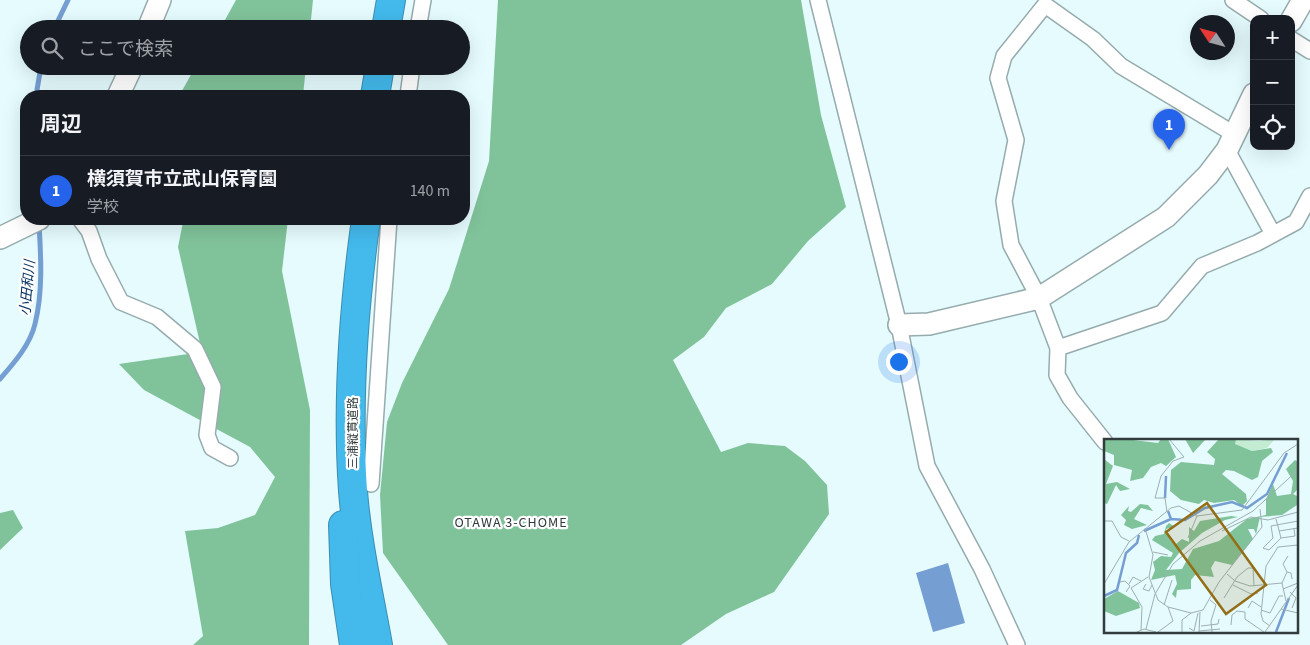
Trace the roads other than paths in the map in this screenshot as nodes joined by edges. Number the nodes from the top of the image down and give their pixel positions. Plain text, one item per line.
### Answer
1 (160, 0) edge
2 (391, 0) edge
3 (400, 0) edge
4 (423, 0) edge
5 (818, 0) edge
6 (1233, 0) edge
7 (1304, 0) edge
8 (1255, 15) edge
9 (1295, 15) edge
10 (152, 20) edge
11 (388, 20) edge
12 (397, 20) edge
13 (420, 20) edge
14 (1295, 41) edge
15 (1310, 51) edge
16 (128, 75) edge
17 (378, 75) edge
18 (388, 75) edge
19 (411, 75) edge
20 (121, 90) edge
21 (376, 90) edge
22 (386, 90) edge
23 (409, 90) edge
24 (1250, 102) edge
25 (1230, 142) junction
26 (1310, 196) edge
27 (27, 225) edge
28 (84, 225) edge
29 (355, 225) edge
30 (365, 225) edge
31 (389, 225) edge
32 (1273, 234) junction
33 (0, 238) edge
34 (1039, 298) junction
35 (899, 325) junction
36 (1058, 348) junction
37 (1104, 441) edge
38 (230, 458) dead end
39 (371, 484) dead end
40 (354, 645) edge
41 (378, 645) edge
42 (1017, 645) edge

1 - 10 street
2 - 11 highway
3 - 12 highway
4 - 13 street
5 - 35 street
6 - 8 street
7 - 9 street
14 - 15 street
16 - 20 street
17 - 21 highway
18 - 22 highway
19 - 23 street
24 - 25 street
25 - 32 street
25 - 34 street
25 - 34 street
26 - 32 street
27 - 33 street
28 - 38 street
29 - 40 highway, 三浦縦貫道路
30 - 41 highway, 三浦縦貫道路
31 - 39 street
32 - 36 street
34 - 35 street
34 - 36 street
35 - 42 street
36 - 37 street

